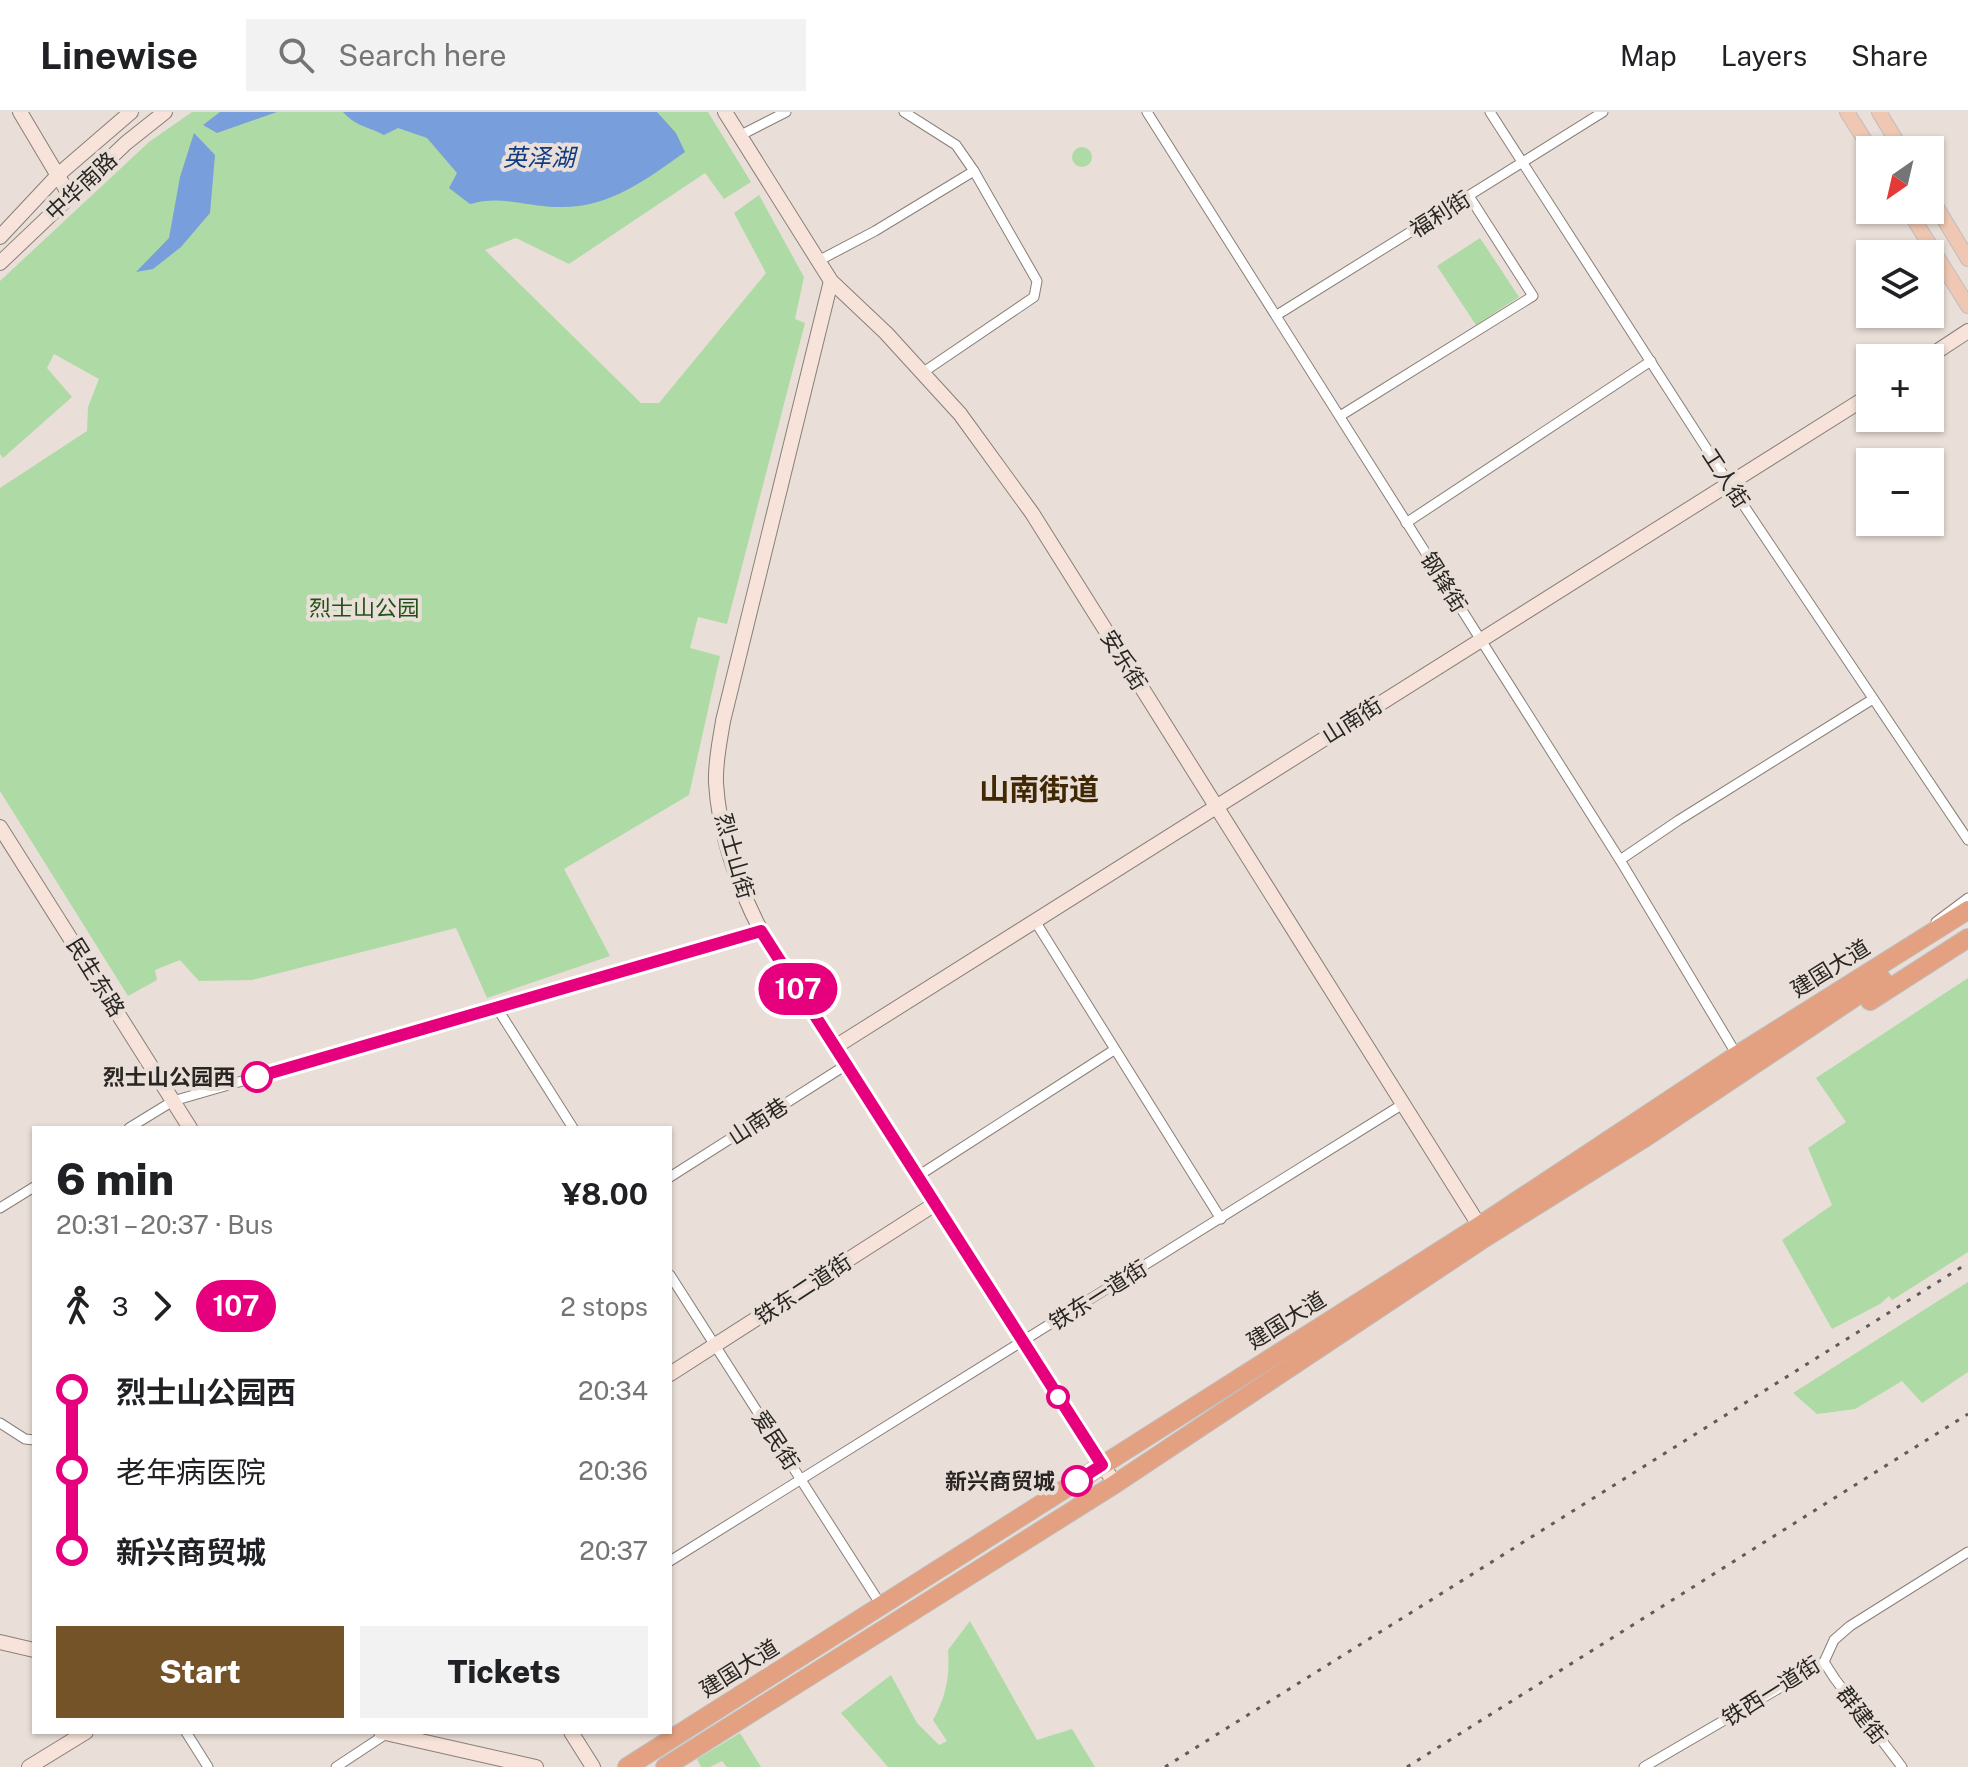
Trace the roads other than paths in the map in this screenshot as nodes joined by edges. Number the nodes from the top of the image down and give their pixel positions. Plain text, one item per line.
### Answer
1 (20, 112) edge
2 (131, 112) edge
3 (165, 112) edge
4 (725, 112) edge
5 (786, 112) edge
6 (904, 112) edge
7 (1147, 112) edge
8 (1490, 112) edge
9 (1603, 112) edge
10 (1847, 112) edge
11 (1879, 112) edge
12 (741, 135) junction
13 (1862, 136) edge
14 (1894, 136) edge
15 (1523, 162) junction
16 (974, 171) junction
17 (59, 174) junction
18 (70, 196) junction
19 (1469, 196) junction
20 (1944, 219) edge
21 (1917, 224) edge
22 (0, 237) edge
23 (1968, 259) edge
24 (818, 261) junction
25 (0, 263) edge
26 (831, 281) junction
27 (1968, 306) edge
28 (1277, 315) junction
29 (1968, 331) edge
30 (1944, 347) edge
31 (1651, 361) junction
32 (922, 373) junction
33 (1856, 404) edge
34 (1340, 416) junction
35 (1730, 485) junction
36 (1406, 523) junction
37 (1479, 639) junction
38 (1873, 699) junction
39 (1216, 806) junction
40 (0, 829) edge
41 (1968, 840) edge
42 (1620, 860) junction
43 (1968, 898) edge
44 (1968, 910) edge
45 (1035, 921) junction
46 (1968, 923) edge
47 (761, 931) junction
48 (1968, 938) edge
49 (1914, 944) junction
50 (1968, 948) edge
51 (1932, 961) junction
52 (497, 1008) junction
53 (835, 1047) junction
54 (1114, 1050) junction
55 (1737, 1055) junction
56 (846, 1065) junction
57 (173, 1101) junction
58 (1403, 1104) junction
59 (132, 1126) edge
60 (189, 1126) edge
61 (572, 1126) edge
62 (1646, 1137) junction
63 (672, 1176) edge
64 (918, 1176) junction
65 (32, 1188) edge
66 (935, 1204) junction
67 (0, 1208) edge
68 (1221, 1219) junction
69 (1483, 1231) junction
70 (672, 1278) edge
71 (1023, 1342) junction
72 (716, 1346) junction
73 (672, 1373) edge
74 (0, 1423) edge
75 (32, 1440) edge
76 (1102, 1465) junction
77 (801, 1480) junction
78 (1115, 1484) junction
79 (1968, 1552) edge
80 (672, 1560) edge
81 (881, 1605) junction
82 (0, 1642) edge
83 (32, 1650) edge
84 (1824, 1662) junction
85 (83, 1734) edge
86 (187, 1734) edge
87 (383, 1734) edge
88 (394, 1734) edge
89 (572, 1734) edge
90 (527, 1766) edge
91 (29, 1767) edge
92 (208, 1767) edge
93 (336, 1767) edge
94 (593, 1767) edge
95 (627, 1767) edge
96 (665, 1767) edge
97 (1644, 1767) edge
98 (1902, 1767) edge

1 - 17 main road
2 - 17 main road, 中华南路
3 - 18 main road, 中华南路
4 - 12 main road, 安乐街
5 - 12 street
6 - 16 street
7 - 28 street, 钢锋街
8 - 15 street, 工人街
9 - 15 street, 福利街
10 - 13 main road
11 - 14 main road
12 - 24 main road, 安乐街
15 - 19 street, 福利街
15 - 31 street, 工人街
16 - 24 street
16 - 32 street
17 - 18 main road
17 - 22 main road, 中华南路
18 - 25 main road, 中华南路
19 - 28 street, 福利街
19 - 34 street
20 - 23 main road
21 - 27 main road
24 - 26 main road, 安乐街
26 - 32 main road, 安乐街
26 - 47 main road, 烈士山街
28 - 34 street, 钢锋街
29 - 30 main road
31 - 35 street, 工人街
31 - 36 street
32 - 39 main road, 安乐街
33 - 35 main road, 山南街
34 - 36 street, 钢锋街
35 - 37 main road, 山南街
35 - 38 street, 工人街
36 - 37 street, 钢锋街
37 - 39 main road, 山南街
37 - 42 street, 钢锋街
38 - 41 street, 工人街
38 - 42 street
39 - 45 main road, 山南街
39 - 58 main road, 安乐街
40 - 57 main road, 民生东路
42 - 55 street, 钢锋街
43 - 49 street
44 - 49 highway, 建国大道
45 - 53 main road, 山南街
45 - 54 street
46 - 62 highway, 建国大道
47 - 52 street
47 - 53 main road, 烈士山街
48 - 51 highway
49 - 55 highway, 建国大道
50 - 51 street
51 - 62 highway
52 - 57 street
52 - 61 street
53 - 56 main road, 烈士山街
54 - 64 street
54 - 68 street
55 - 69 highway, 建国大道
56 - 63 street, 山南巷
56 - 64 main road, 烈士山街
57 - 59 street
57 - 60 main road, 民生东路
58 - 68 street, 铁东一道街
58 - 69 main road, 安乐街
62 - 69 highway, 建国大道
64 - 66 main road, 烈士山街
65 - 67 street
66 - 71 main road, 烈士山街
66 - 72 main road, 铁东二道街
68 - 71 street, 铁东一道街
69 - 76 highway, 建国大道
69 - 78 highway, 建国大道
70 - 72 street, 爱民街
71 - 76 main road, 烈士山街
71 - 77 street, 铁东一道街
72 - 73 main road, 铁东二道街
72 - 77 street, 爱民街
74 - 75 street
76 - 78 main road, 烈士山街
76 - 81 highway, 建国大道
77 - 80 street, 铁东一道街
77 - 81 street, 爱民街
78 - 96 highway, 建国大道
79 - 84 street, 铁西一道街
81 - 95 highway, 建国大道
82 - 83 main road
84 - 97 street, 铁西一道街
84 - 98 street, 群建街
85 - 91 main road
86 - 92 street
87 - 93 street
88 - 90 main road
89 - 94 main road

